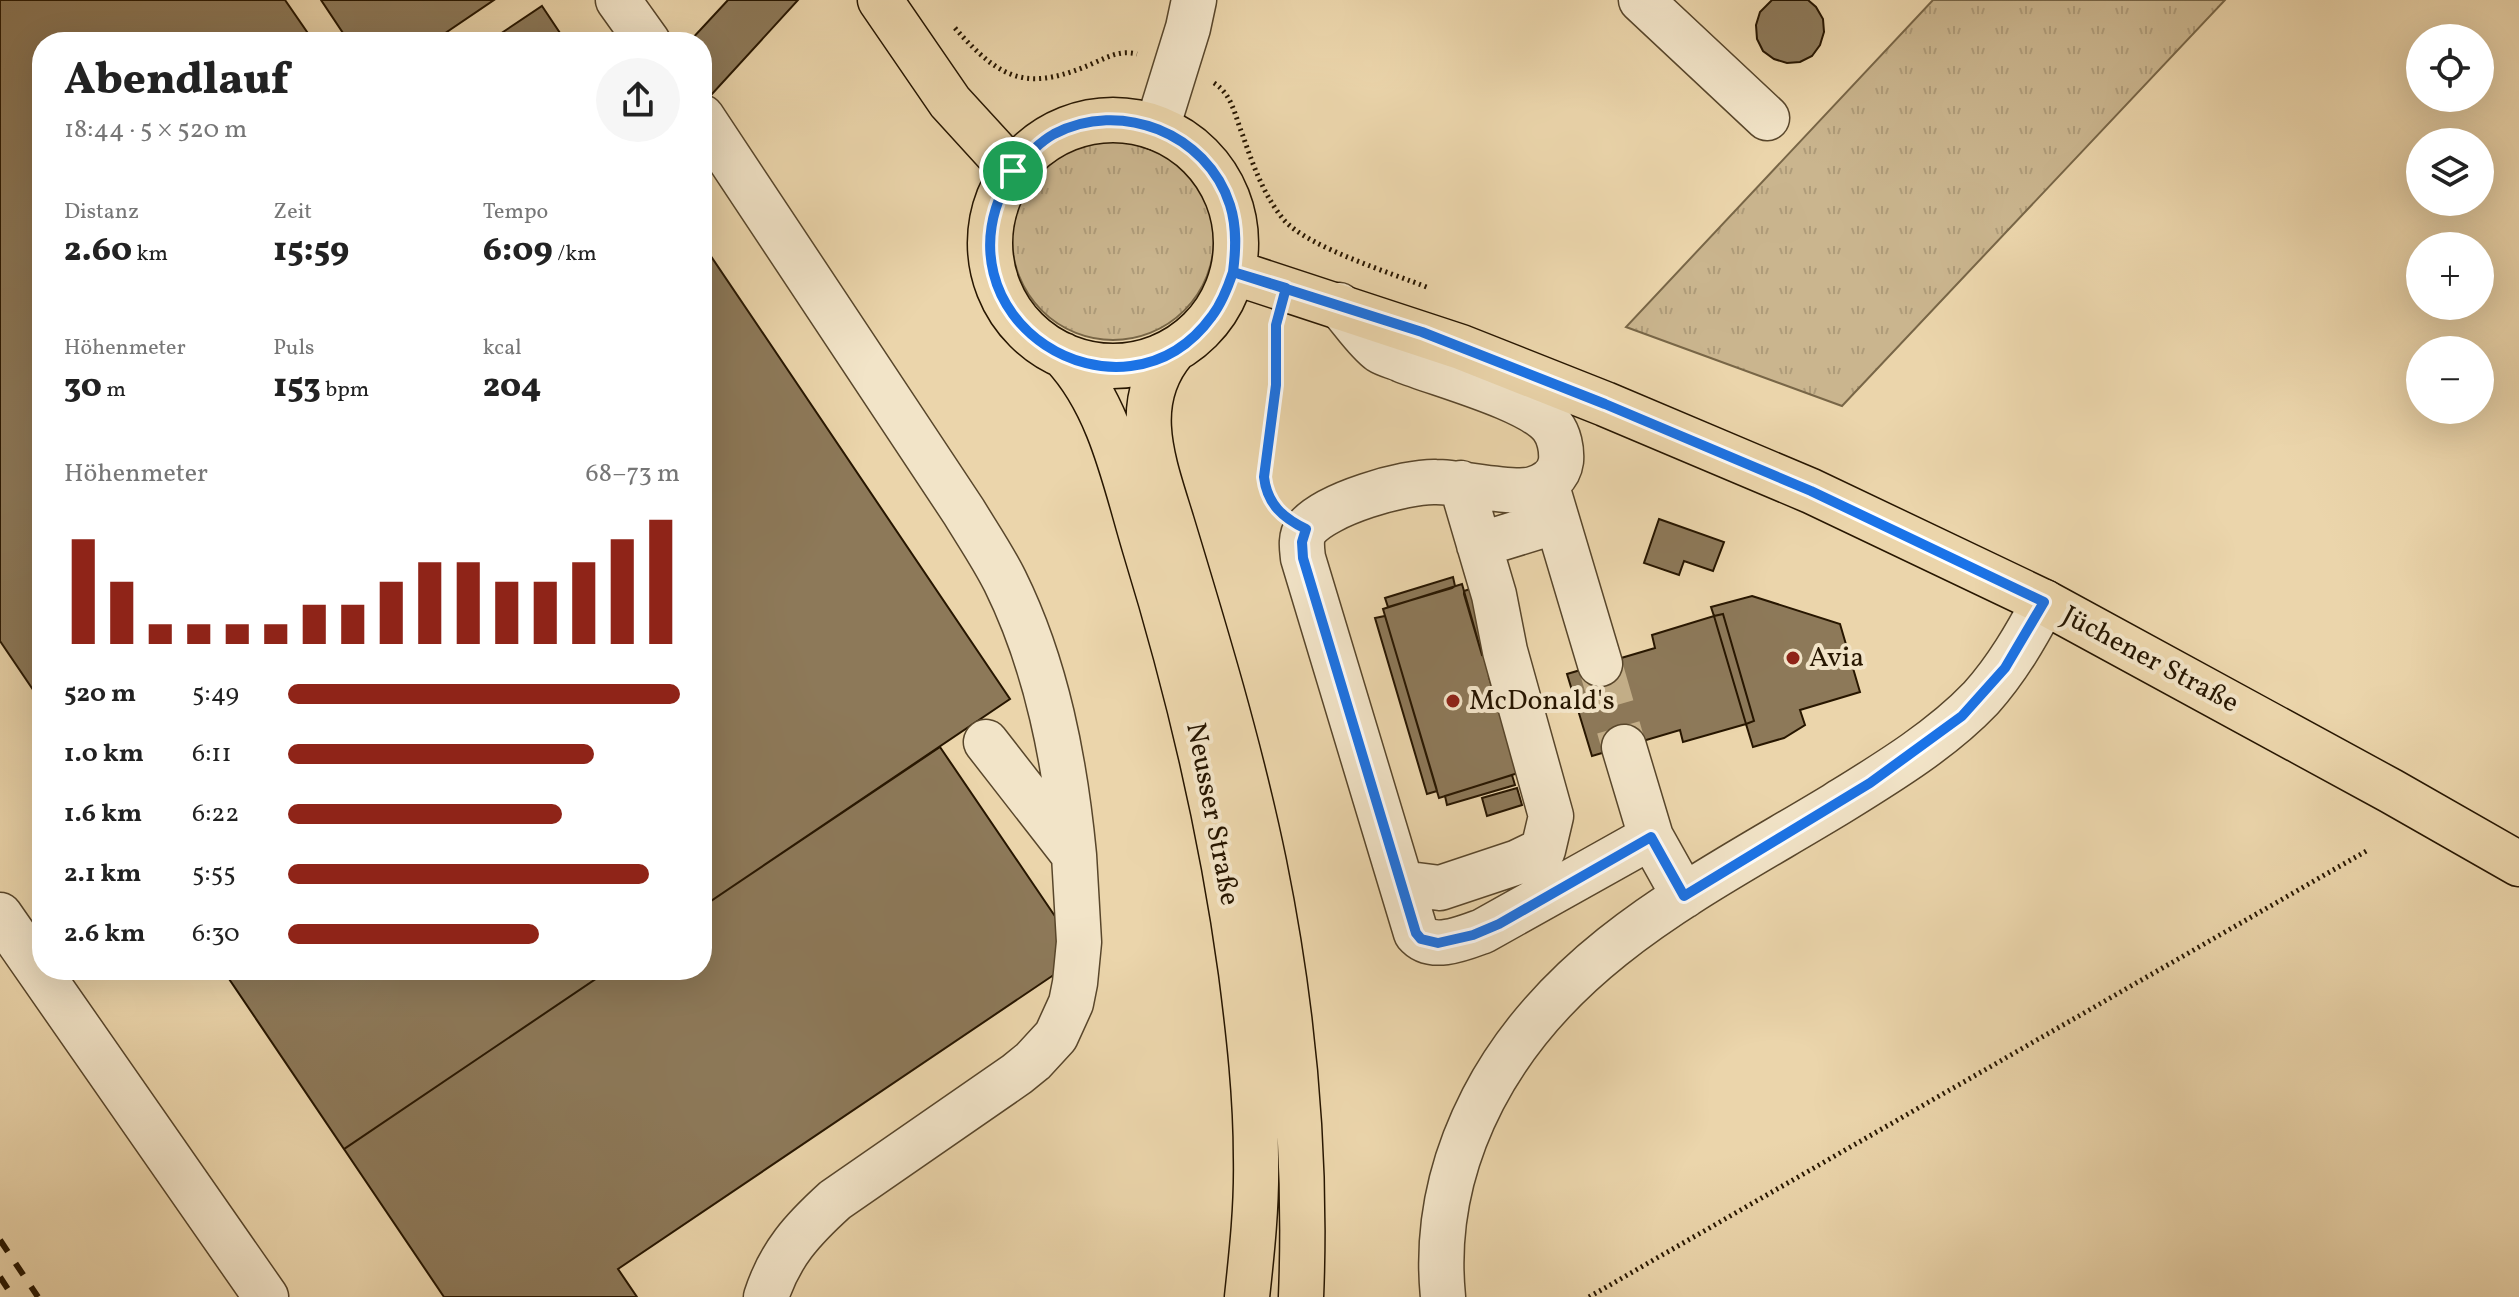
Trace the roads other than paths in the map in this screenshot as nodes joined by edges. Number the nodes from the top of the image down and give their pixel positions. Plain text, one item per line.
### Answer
1 (618, 0) edge
2 (880, 0) edge
3 (1194, 0) edge
4 (1641, 0) edge
5 (641, 32) edge
6 (1767, 118) dead end
7 (1157, 128) junction
8 (712, 132) edge
9 (1013, 171) junction
10 (1233, 272) junction
11 (1339, 305) junction
12 (1174, 350) junction
13 (1063, 355) junction
14 (1461, 483) junction
15 (1552, 502) junction
16 (1479, 545) junction
17 (2044, 602) junction
18 (1600, 664) tunnel mouth
19 (986, 742) dead end
20 (1624, 747) tunnel mouth
21 (1651, 837) junction
22 (1074, 855) junction
23 (2519, 864) edge
24 (1401, 883) junction
25 (1684, 896) junction
26 (0, 915) edge
27 (32, 961) edge
28 (45, 980) edge
29 (266, 1297) edge
30 (766, 1297) edge
31 (1247, 1297) edge
32 (1301, 1297) edge
33 (1443, 1297) edge

1 - 5 street
2 - 9 main road
3 - 7 street
4 - 6 street
7 - 9 main road
7 - 10 main road
8 - 22 street
9 - 13 main road
10 - 11 main road, Jüchener Straße
10 - 12 main road
11 - 15 street
11 - 17 main road, Jüchener Straße
12 - 13 main road
12 - 32 main road, Neusser Straße
13 - 31 main road, Neusser Straße
14 - 15 street
14 - 16 street
14 - 24 street
15 - 16 street
15 - 18 street
16 - 24 street
17 - 23 main road, Jüchener Straße
17 - 25 street
19 - 22 street
20 - 21 street
21 - 24 street
21 - 25 street
22 - 30 street
25 - 33 street
26 - 27 street
28 - 29 street

